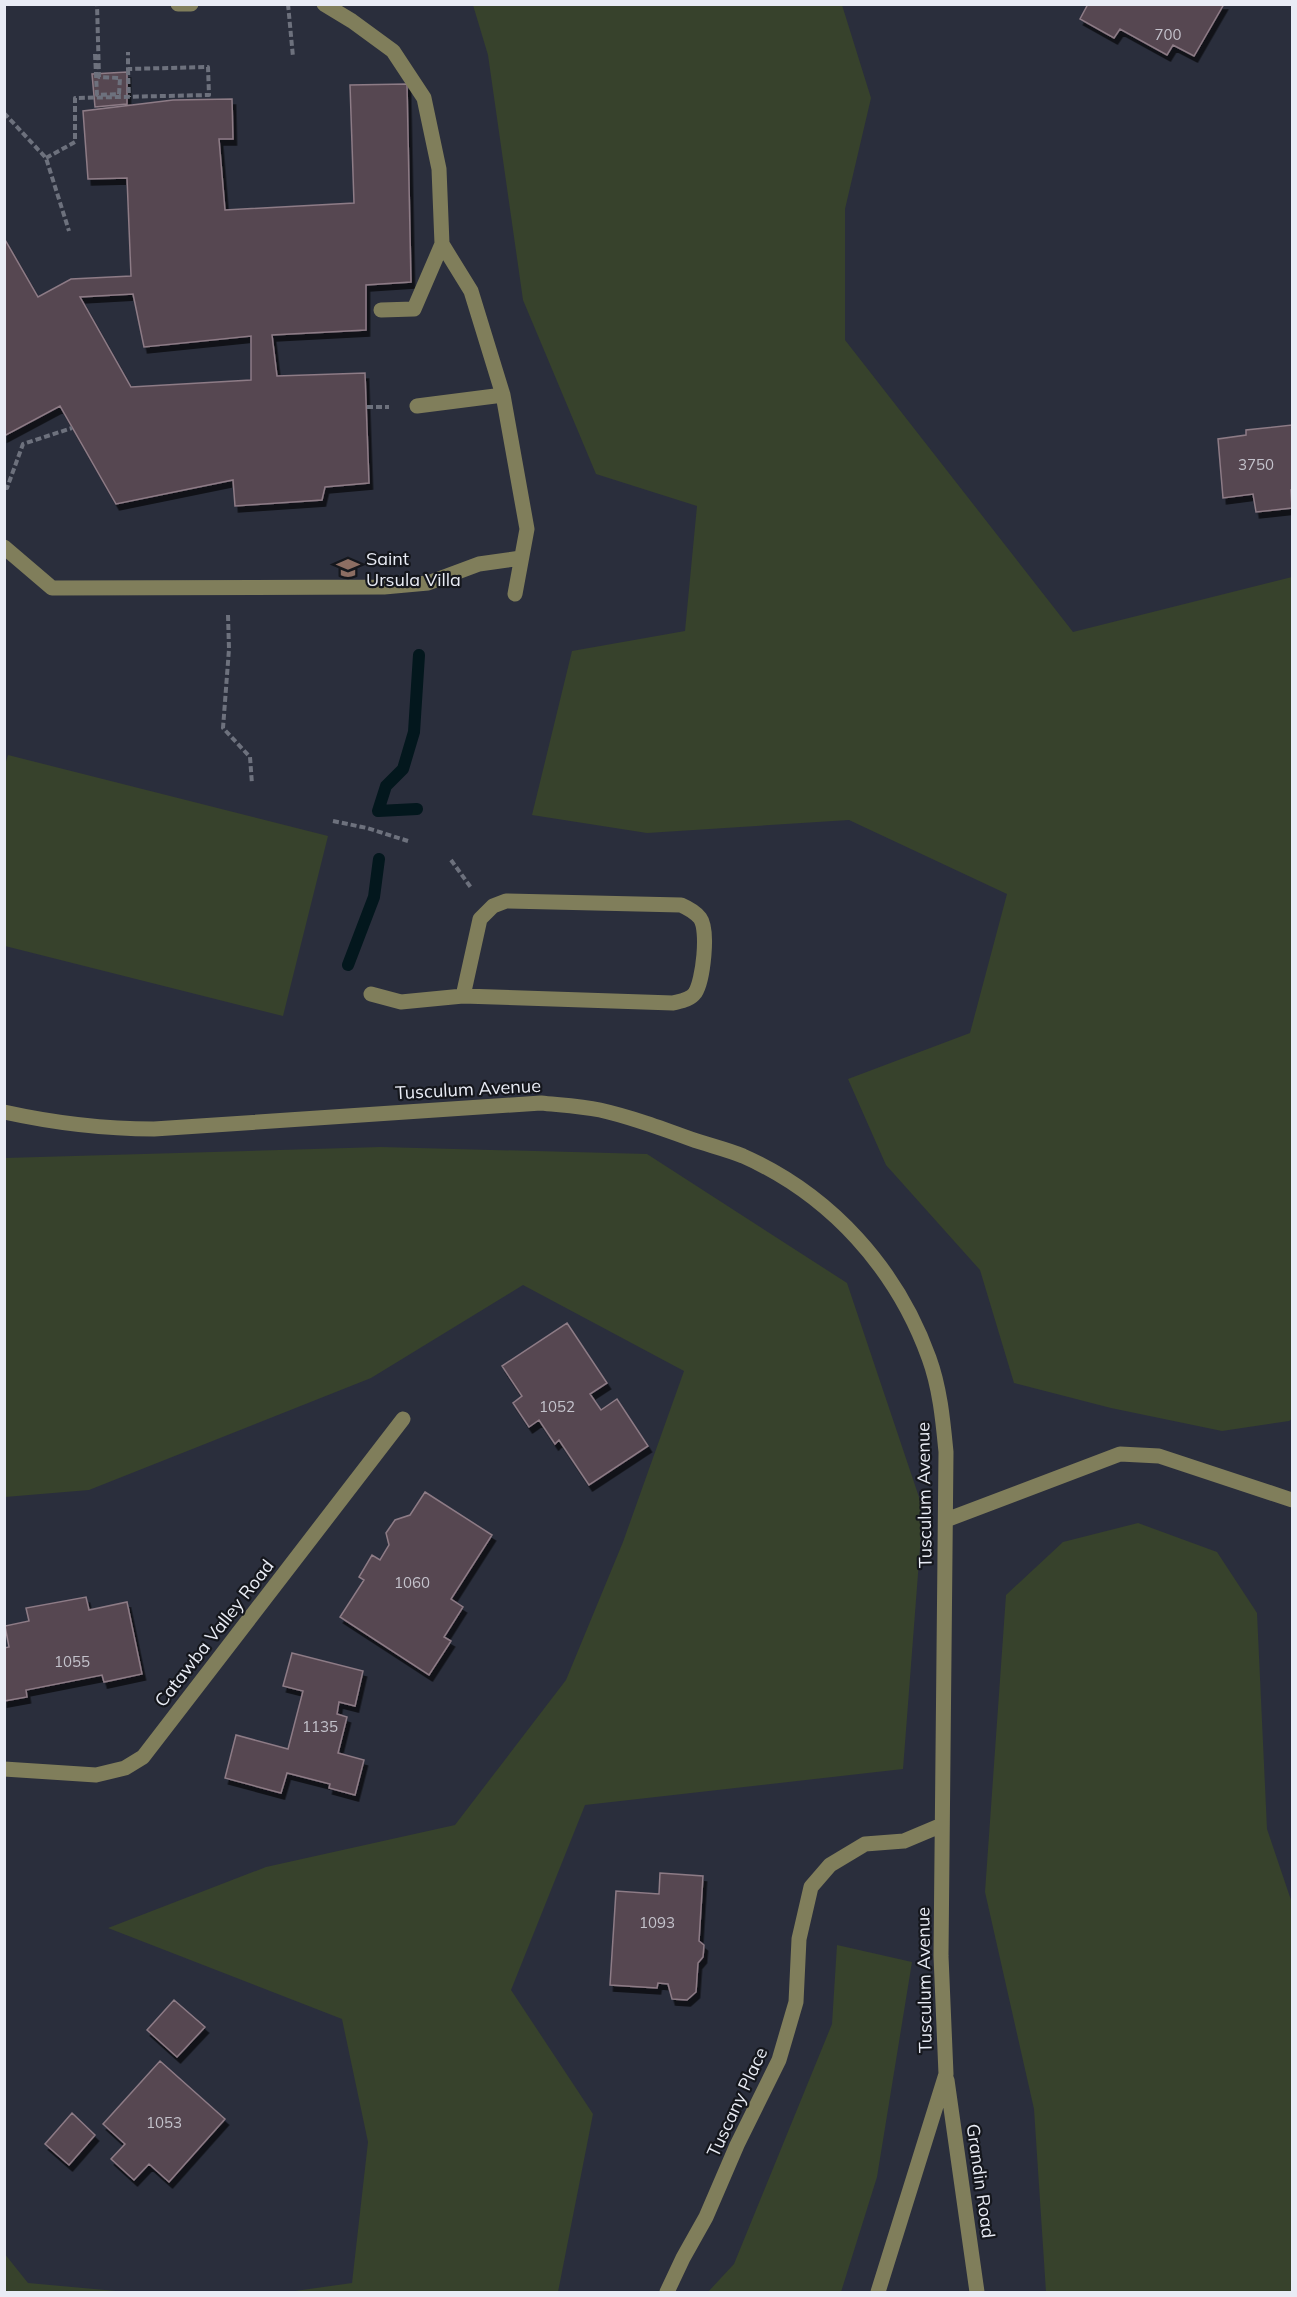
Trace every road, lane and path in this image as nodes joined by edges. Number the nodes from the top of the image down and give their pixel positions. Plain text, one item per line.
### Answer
1 (97, 4) edge
2 (177, 4) edge
3 (191, 4) edge
4 (288, 4) edge
5 (324, 4) edge
6 (128, 52) dead end
7 (95, 54) dead end
8 (293, 57) dead end
9 (128, 69) junction
10 (129, 97) junction
11 (4, 113) edge
12 (46, 158) junction
13 (69, 231) dead end
14 (442, 244) junction
15 (381, 310) dead end
16 (503, 395) junction
17 (417, 406) dead end
18 (72, 428) dead end
19 (4, 488) edge
20 (4, 547) edge
21 (521, 558) junction
22 (514, 594) dead end
23 (229, 649) dead end
24 (252, 784) dead end
25 (333, 820) dead end
26 (408, 841) dead end
27 (371, 994) dead end
28 (463, 996) junction
29 (4, 1112) edge
30 (402, 1419) dead end
31 (1293, 1500) edge
32 (946, 1520) junction
33 (4, 1769) edge
34 (942, 1825) junction
35 (946, 2074) junction
36 (667, 2292) edge
37 (878, 2292) edge
38 (977, 2292) edge

1 - 7 path
2 - 3 street
4 - 8 path
5 - 14 street
6 - 9 path
9 - 10 path
9 - 10 path
10 - 12 path
11 - 12 path
12 - 13 path
14 - 15 street
14 - 16 street
16 - 17 street
16 - 21 street
18 - 19 path
20 - 21 street
21 - 22 street
23 - 24 path
25 - 26 path
27 - 28 street
28 - 28 street
29 - 32 street, Tusculum Avenue
30 - 33 street, Catawba Valley Road
31 - 32 street
32 - 34 street, Tusculum Avenue
34 - 35 street, Tusculum Avenue
34 - 36 street, Tuscany Place
35 - 37 street, Tusculum Avenue
35 - 38 street, Grandin Road

